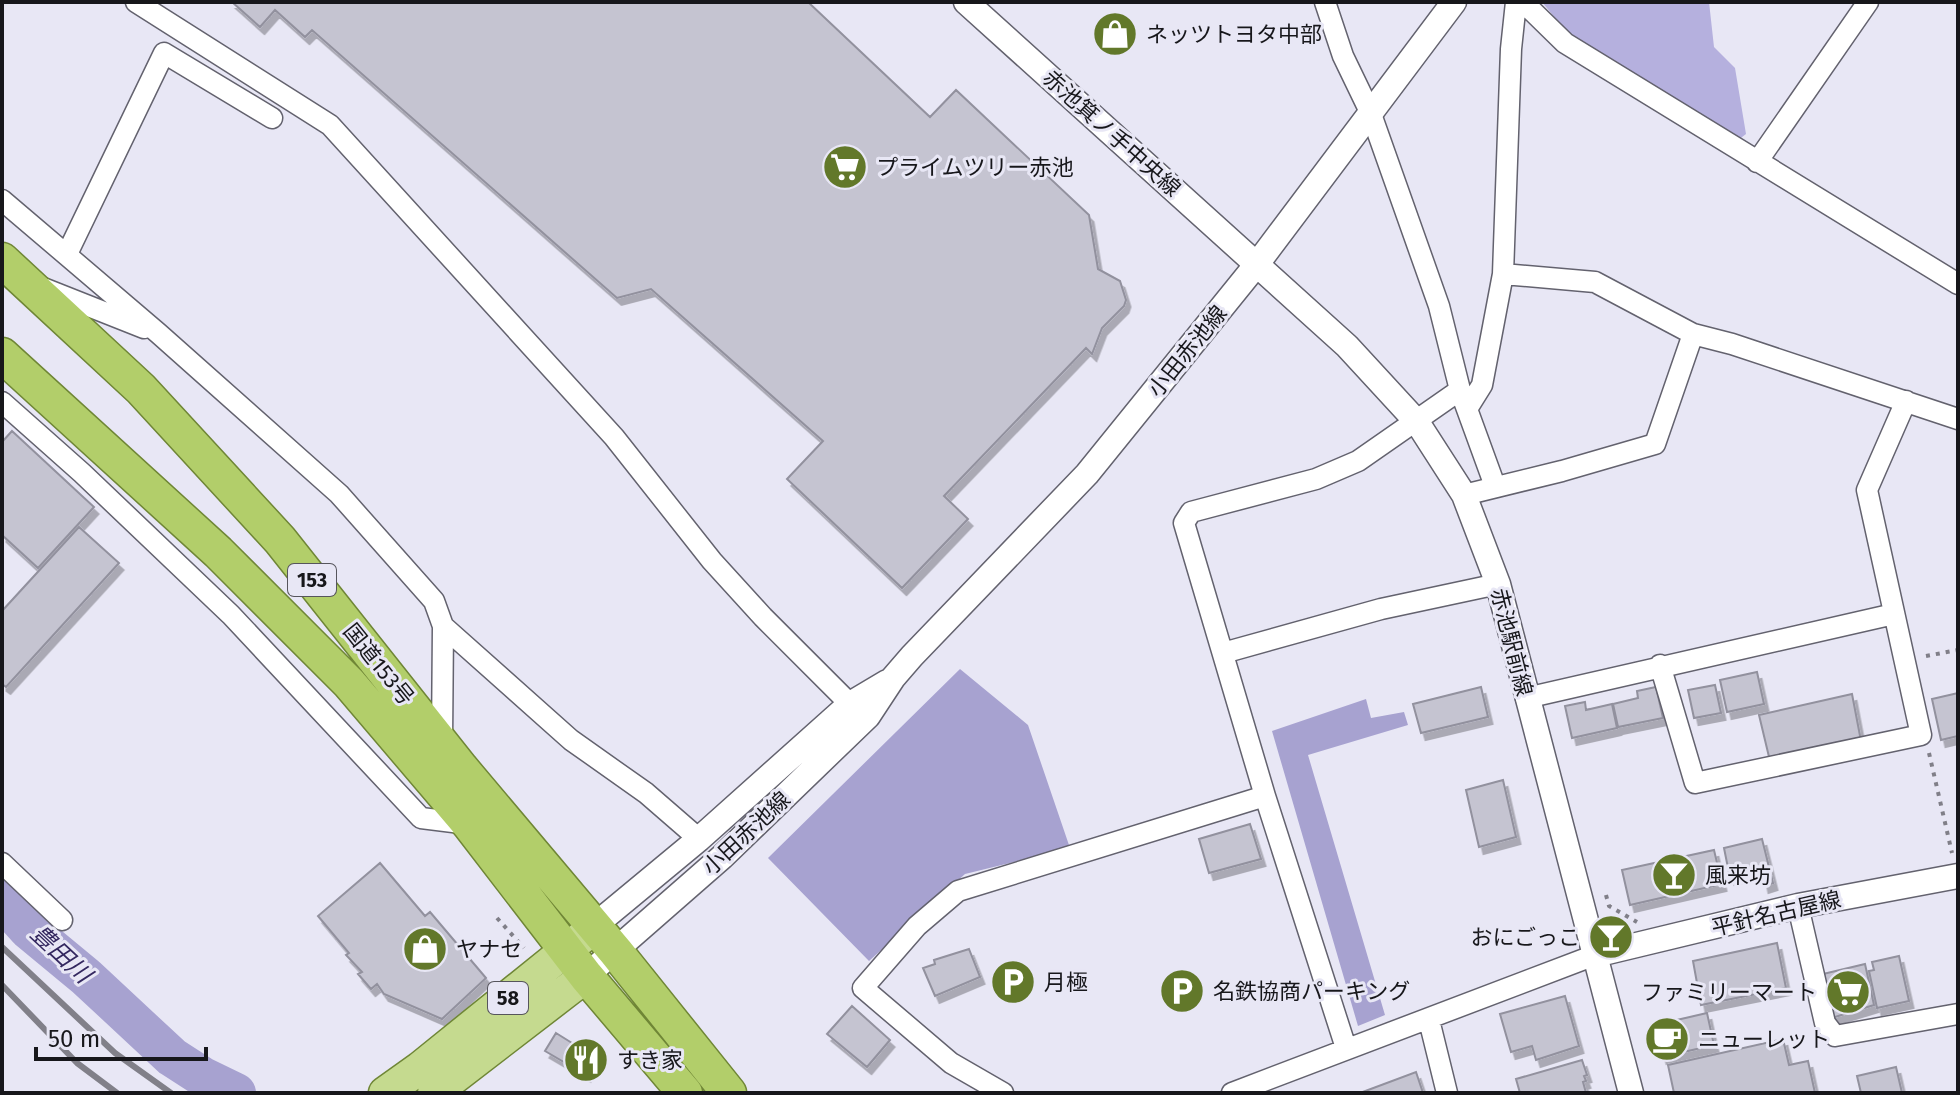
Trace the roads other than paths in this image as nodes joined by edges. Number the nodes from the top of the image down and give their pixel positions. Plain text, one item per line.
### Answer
1 (136, 2) edge
2 (966, 2) edge
3 (1325, 2) edge
4 (1454, 2) edge
5 (1516, 2) edge
6 (1523, 2) edge
7 (1868, 2) edge
8 (1371, 114) junction
9 (272, 118) dead end
10 (1757, 162) junction
11 (2, 200) edge
12 (67, 254) junction
13 (2, 260) edge
14 (1257, 264) junction
15 (1503, 274) junction
16 (28, 282) junction
17 (1958, 284) edge
18 (158, 333) junction
19 (1693, 334) junction
20 (2, 355) edge
21 (1463, 400) junction
22 (1906, 401) junction
23 (2, 402) edge
24 (1958, 419) edge
25 (1417, 422) junction
26 (1495, 486) junction
27 (1464, 495) junction
28 (1498, 584) junction
29 (1894, 614) junction
30 (443, 626) junction
31 (1223, 653) junction
32 (1660, 665) junction
33 (893, 678) junction
34 (1526, 698) junction
35 (850, 704) junction
36 (442, 743) junction
37 (1265, 796) junction
38 (469, 824) junction
39 (699, 839) junction
40 (2, 863) edge
41 (1958, 876) edge
42 (1798, 906) junction
43 (62, 920) dead end
44 (605, 939) junction
45 (1595, 955) junction
46 (577, 963) junction
47 (1958, 1014) edge
48 (1429, 1020) junction
49 (1346, 1048) junction
50 (431, 1084) edge
51 (385, 1093) edge
52 (685, 1093) edge
53 (729, 1093) edge
54 (1003, 1093) edge
55 (1232, 1093) edge
56 (1447, 1093) edge
57 (1631, 1093) edge

1 - 35 street
2 - 14 street, 赤池箕ノ手中央線
3 - 8 street
4 - 8 street, 小田赤池線
5 - 15 street
6 - 10 street
7 - 10 street
8 - 14 street, 小田赤池線
8 - 21 street
9 - 12 street
10 - 17 street
11 - 12 street
12 - 18 street
13 - 16 highway, 国道153号 / 153
14 - 25 street, 赤池駅前線
14 - 33 street, 小田赤池線
15 - 19 street
15 - 21 street
16 - 18 street
16 - 36 highway, 国道153号 / 153
18 - 30 street
19 - 22 street
19 - 26 street
20 - 38 highway, 国道153号 / 153
21 - 25 street
21 - 26 street
22 - 24 street
22 - 29 street
23 - 38 street
25 - 27 street, 赤池駅前線
25 - 31 street
26 - 27 street
27 - 28 street, 赤池駅前線
28 - 31 street
28 - 34 street, 赤池駅前線
29 - 32 street
29 - 32 street
30 - 36 street
30 - 39 street
31 - 37 street
32 - 34 street
33 - 35 street, 小田赤池線
33 - 44 street, 小田赤池線
34 - 45 street, 赤池駅前線
35 - 39 street, 小田赤池線
36 - 44 highway, 国道153号 / 153
37 - 49 street
37 - 54 street
38 - 46 highway, 国道153号 / 153
39 - 44 street, 小田赤池線
40 - 43 street
41 - 42 street, 平針名古屋線
42 - 45 street, 平針名古屋線
42 - 47 street
44 - 46 main road, 58
44 - 53 highway, 国道153号 / 153
45 - 48 street
45 - 57 street, 赤池駅前線
46 - 50 main road, 58
46 - 52 highway, 国道153号 / 153
48 - 49 street
48 - 56 street
49 - 55 street
50 - 51 main road, 58

